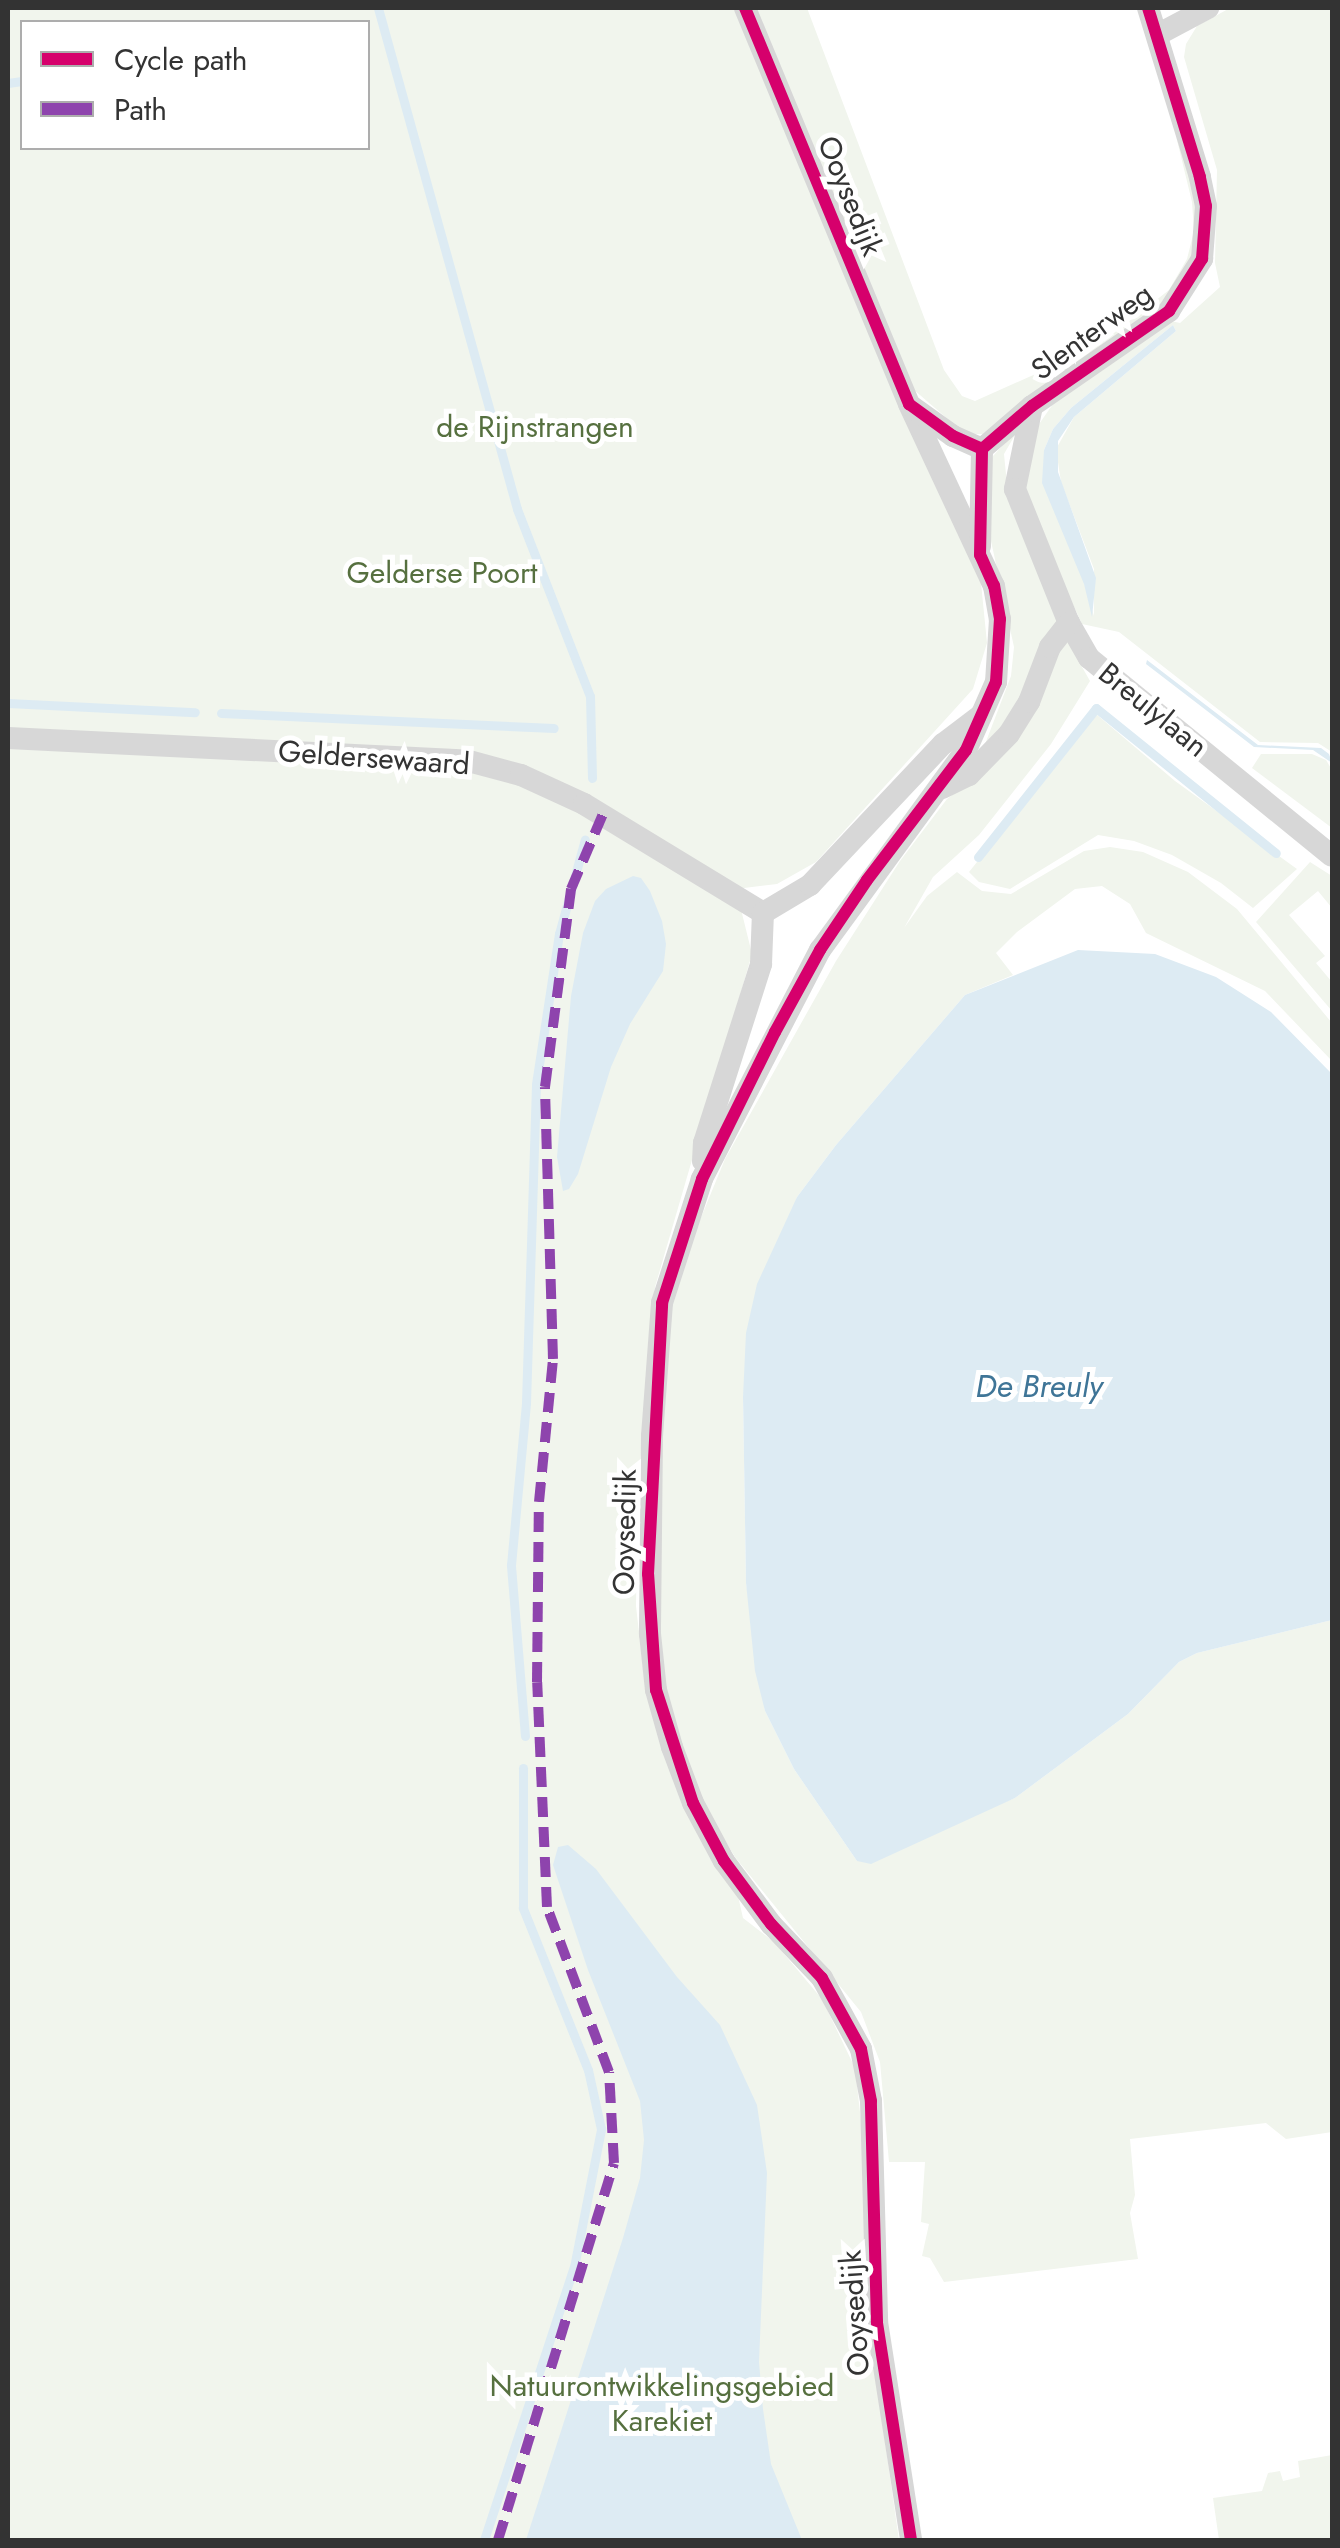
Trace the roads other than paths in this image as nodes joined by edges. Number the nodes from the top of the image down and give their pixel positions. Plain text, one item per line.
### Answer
1 (745, 8) edge
2 (1148, 8) edge
3 (1208, 8) edge
4 (1157, 35) junction
5 (909, 404) junction
6 (1032, 406) junction
7 (982, 448) junction
8 (980, 555) junction
9 (1069, 623) junction
10 (982, 714) junction
11 (8, 738) edge
12 (939, 790) junction
13 (1332, 856) edge
14 (763, 913) junction
15 (702, 1180) junction
16 (911, 2540) edge

1 - 5 street, Ooysedijk
2 - 4 street, Slenterweg
3 - 4 street
4 - 6 street, Slenterweg
5 - 7 street
5 - 8 street, Ooysedijk
6 - 7 street, Slenterweg
6 - 9 street, Breulylaan
7 - 8 street
8 - 10 street, Ooysedijk
9 - 12 street
9 - 13 street, Breulylaan
10 - 12 street, Ooysedijk
10 - 14 street
11 - 14 street, Geldersewaard
12 - 15 street, Ooysedijk
14 - 15 street
15 - 16 street, Ooysedijk

